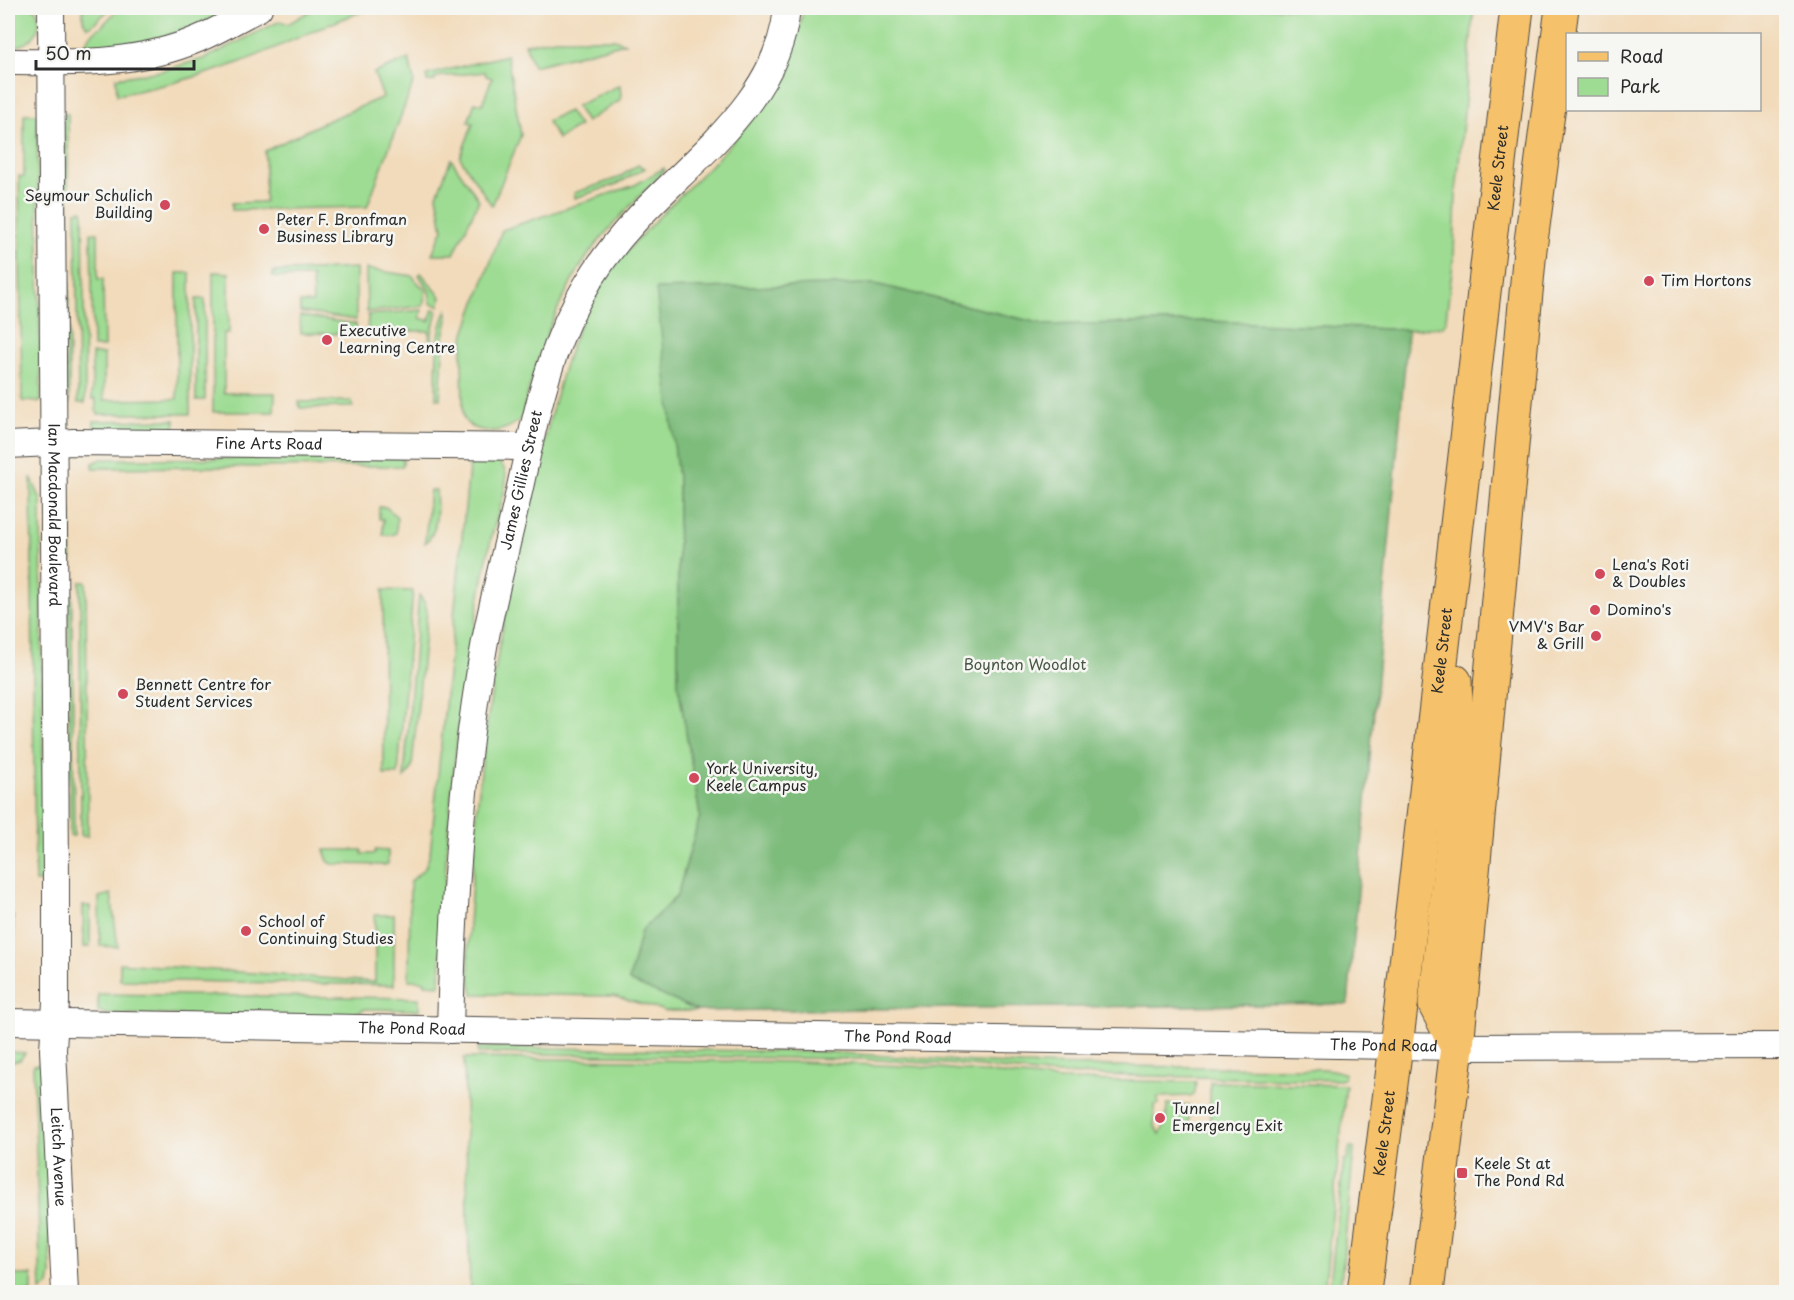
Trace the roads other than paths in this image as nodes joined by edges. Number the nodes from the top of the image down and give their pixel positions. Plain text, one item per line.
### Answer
1 (51, 8) edge
2 (259, 8) edge
3 (787, 8) edge
4 (1517, 8) edge
5 (1562, 8) edge
6 (8, 62) edge
7 (51, 62) junction
8 (54, 443) junction
9 (8, 445) edge
10 (529, 447) junction
11 (1450, 577) junction
12 (8, 1022) edge
13 (54, 1023) junction
14 (450, 1030) junction
15 (1396, 1046) junction
16 (1786, 1046) edge
17 (1457, 1047) junction
18 (65, 1293) edge
19 (1364, 1293) edge
20 (1384, 1293) edge
21 (1427, 1293) edge

1 - 7 street, Ian Macdonald Boulevard
2 - 7 street
3 - 10 street, James Gillies Street
4 - 11 main road, Keele Street
5 - 17 main road
6 - 7 street
7 - 8 street, Ian Macdonald Boulevard
8 - 9 street, Fine Arts Road
8 - 10 street, Fine Arts Road
8 - 13 street, Ian Macdonald Boulevard
10 - 14 street, James Gillies Street
11 - 15 main road, Keele Street
11 - 17 main road
12 - 13 street, The Pond Road
13 - 14 street, The Pond Road
13 - 18 street, Leitch Avenue
14 - 15 street, The Pond Road
15 - 17 street, The Pond Road
15 - 19 main road, Keele Street
15 - 20 main road
16 - 17 street, The Pond Road
17 - 21 main road

